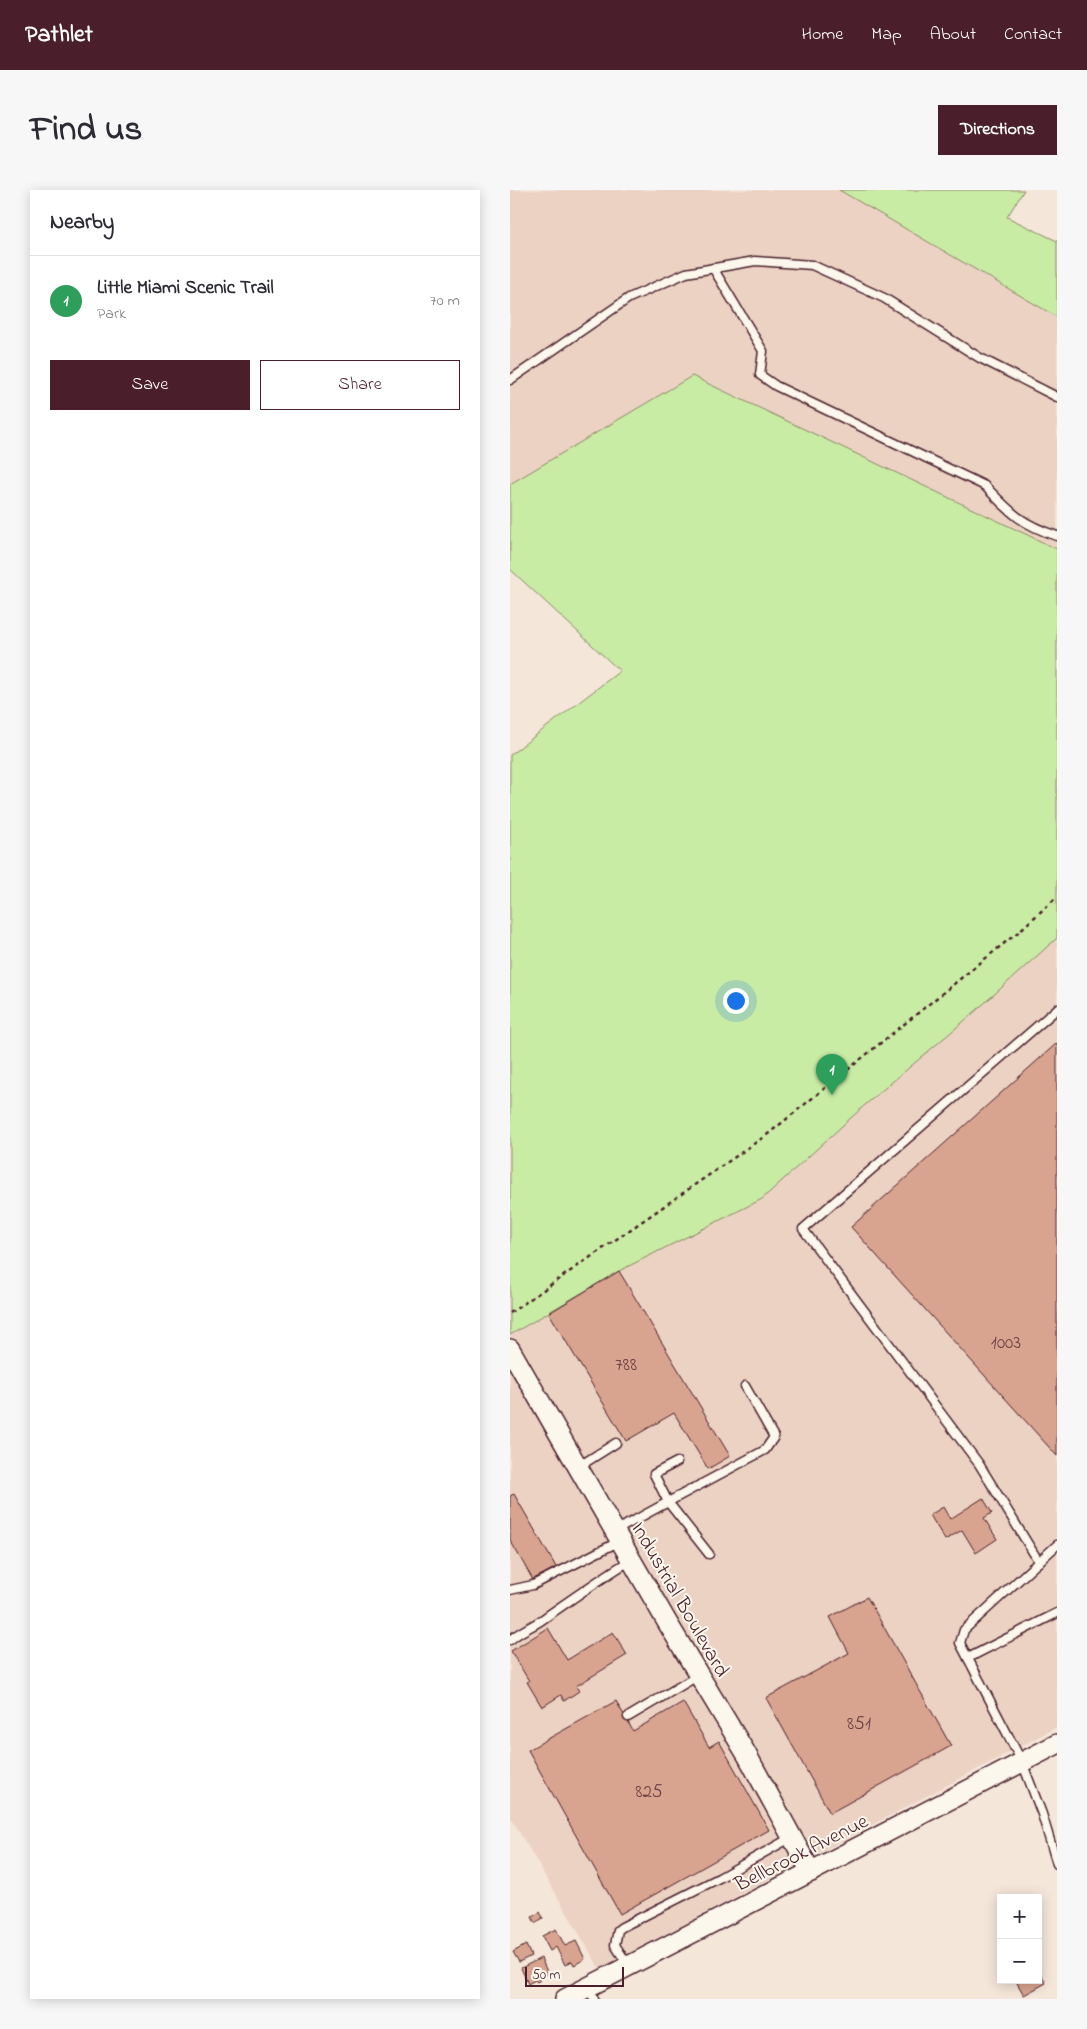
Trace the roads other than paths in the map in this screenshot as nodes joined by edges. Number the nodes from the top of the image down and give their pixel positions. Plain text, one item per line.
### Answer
1 (713, 268) junction
2 (510, 380) edge
3 (1057, 397) edge
4 (1057, 536) edge
5 (1057, 1009) edge
6 (510, 1349) edge
7 (745, 1386) dead end
8 (616, 1443) dead end
9 (677, 1462) dead end
10 (578, 1467) junction
11 (668, 1502) junction
12 (617, 1536) junction
13 (1057, 1545) edge
14 (708, 1554) dead end
15 (631, 1560) junction
16 (1039, 1562) junction
17 (510, 1590) edge
18 (1057, 1613) edge
19 (510, 1640) edge
20 (968, 1658) junction
21 (699, 1675) junction
22 (628, 1717) dead end
23 (1057, 1744) edge
24 (1022, 1762) junction
25 (792, 1838) junction
26 (1057, 1864) edge
27 (811, 1872) junction
28 (628, 1966) junction
29 (592, 1993) edge
30 (565, 1999) edge

1 - 2 lane
1 - 3 lane
1 - 4 lane
5 - 16 lane
6 - 10 street, Industrial Boulevard
7 - 11 lane
8 - 10 lane
9 - 11 lane
10 - 12 street, Industrial Boulevard
11 - 12 lane
11 - 14 lane
12 - 15 street, Industrial Boulevard
12 - 17 lane
13 - 16 lane
15 - 19 lane
15 - 21 street, Industrial Boulevard
16 - 20 lane
18 - 20 lane
20 - 24 lane
21 - 22 lane
21 - 25 street, Industrial Boulevard
23 - 24 street, Bellbrook Avenue
24 - 26 lane
24 - 27 street, Bellbrook Avenue
25 - 27 street, Industrial Boulevard
25 - 28 lane
27 - 28 street, Bellbrook Avenue
28 - 29 street, Bellbrook Avenue
29 - 30 street, Bellbrook Avenue

